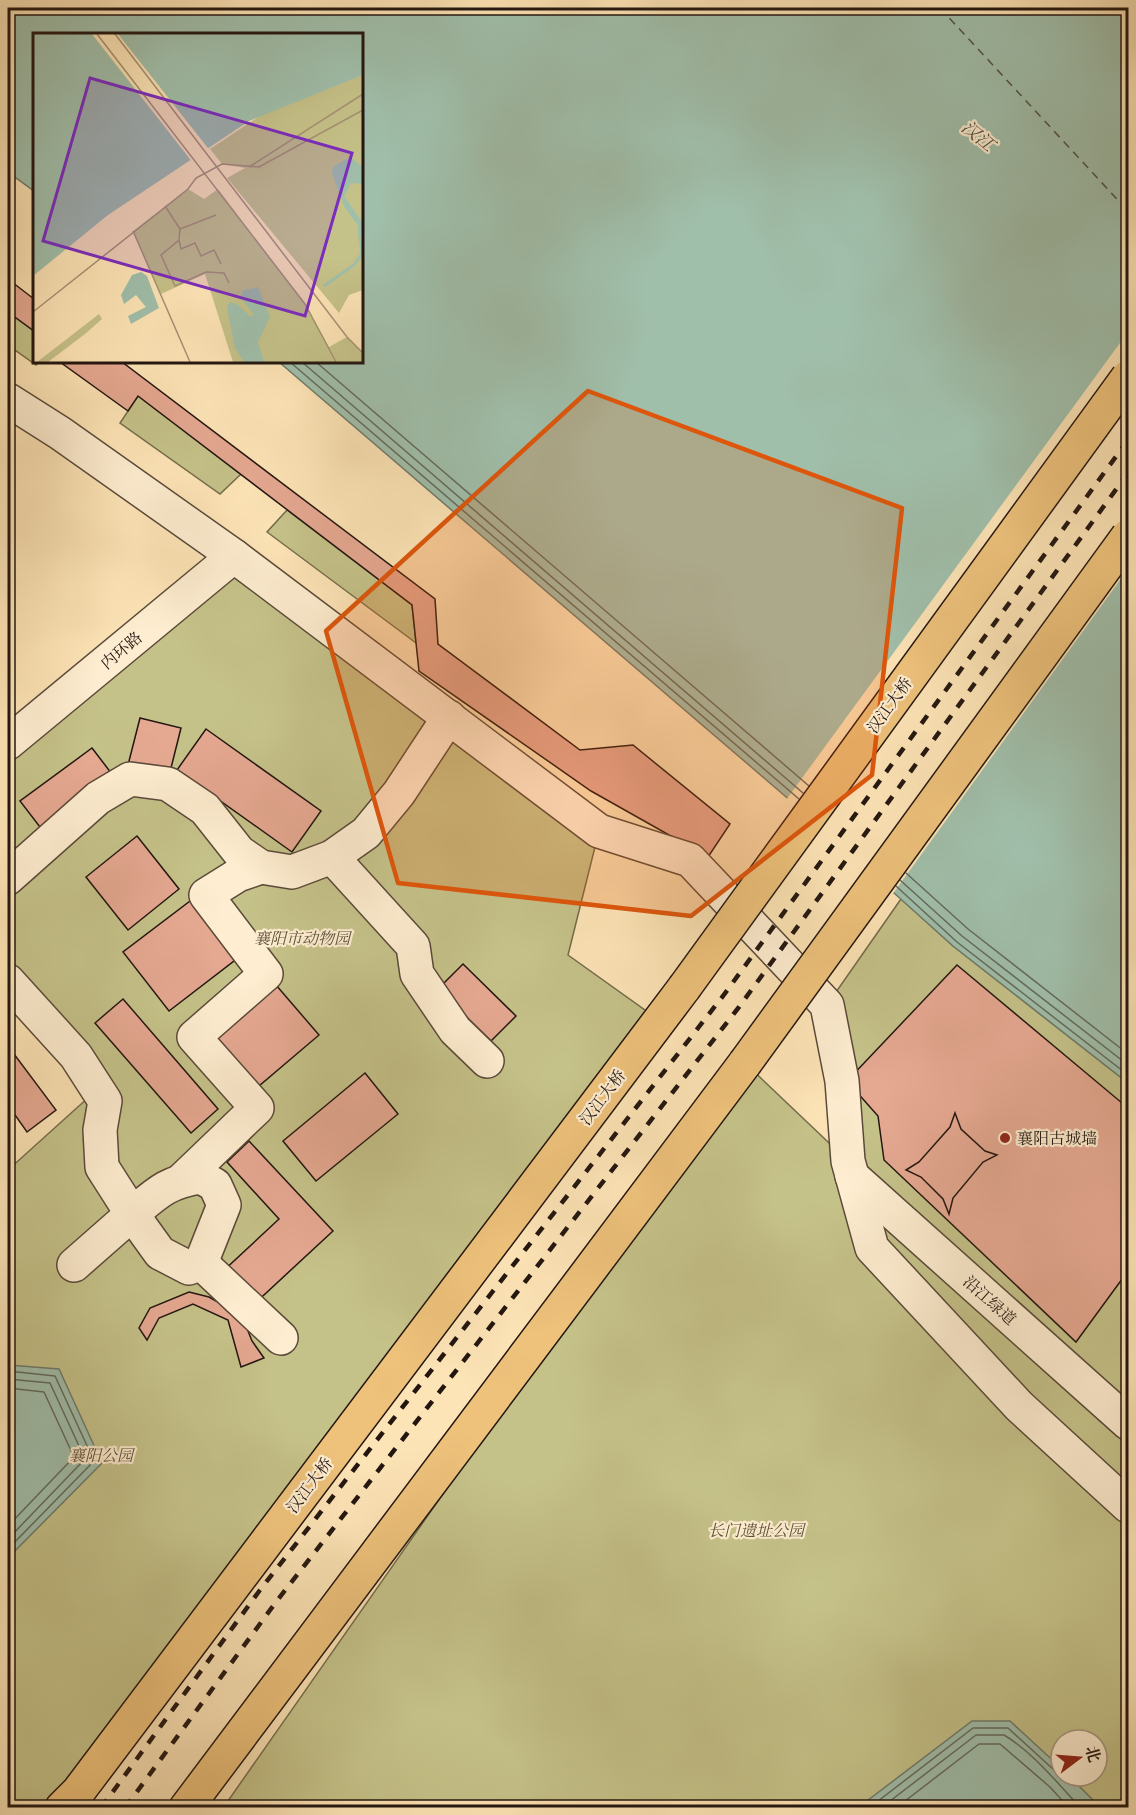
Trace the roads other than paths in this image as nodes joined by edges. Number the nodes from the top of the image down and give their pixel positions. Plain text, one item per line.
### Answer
1 (1128, 377) edge
2 (8, 400) edge
3 (1128, 536) edge
4 (234, 556) junction
5 (449, 717) junction
6 (8, 743) edge
7 (332, 857) junction
8 (261, 867) junction
9 (8, 878) edge
10 (8, 981) edge
11 (487, 1061) dead end
12 (852, 1176) junction
13 (182, 1180) junction
14 (132, 1214) junction
15 (201, 1263) junction
16 (74, 1264) dead end
17 (280, 1338) dead end
18 (1128, 1423) edge
19 (1128, 1506) edge
20 (63, 1808) edge
21 (186, 1808) edge

1 - 20 main road, 汉江大桥, bridge
2 - 4 street
3 - 21 main road, bridge
4 - 5 street
4 - 6 street, 内环路
5 - 7 street
5 - 12 street
7 - 8 street
7 - 11 street
8 - 9 street
8 - 13 street
10 - 14 street
12 - 18 street, 沿江绿道
12 - 19 street
13 - 14 street
13 - 15 street
14 - 15 street
14 - 16 street
15 - 17 street

